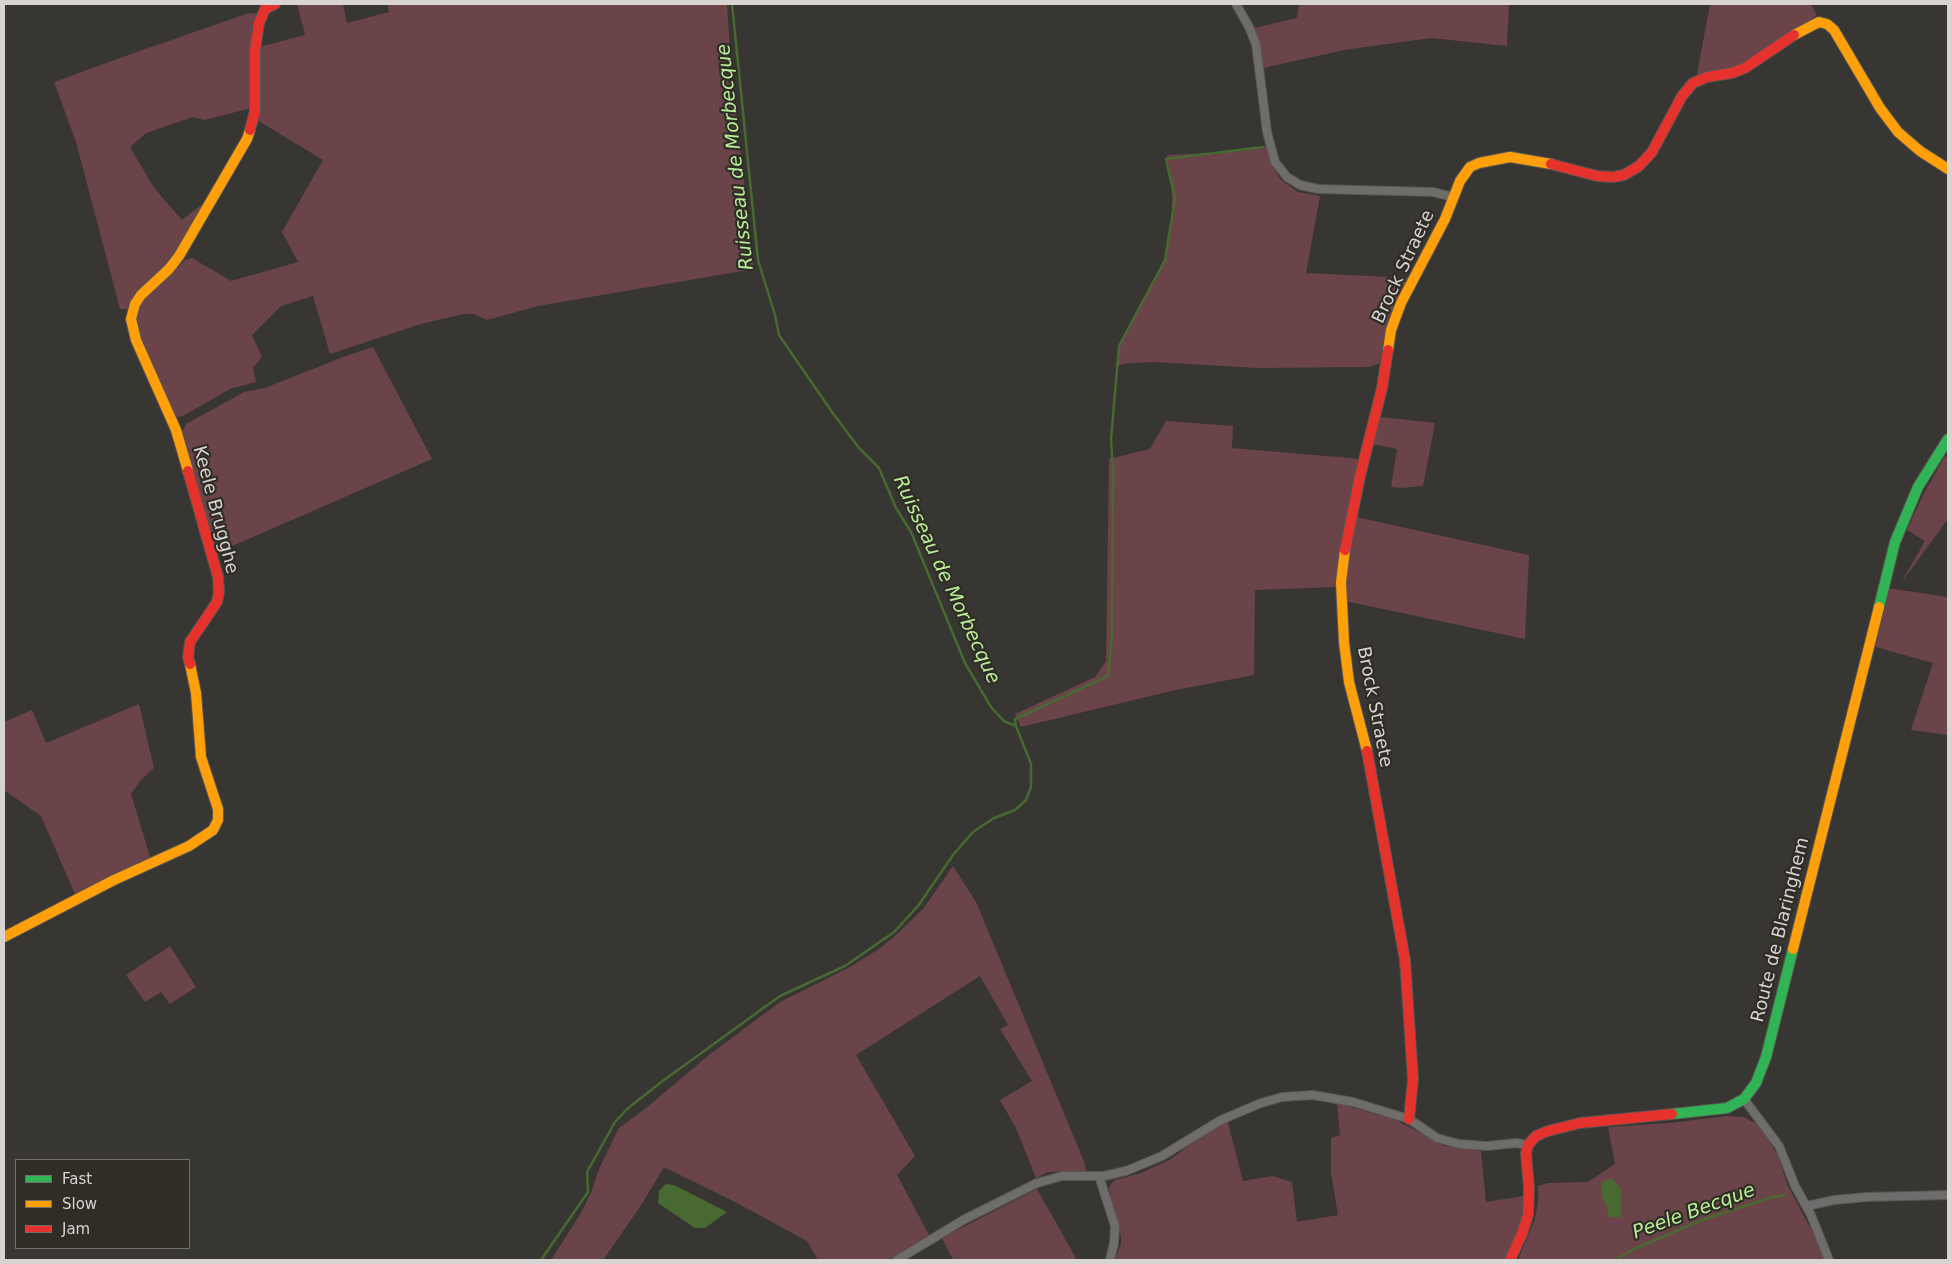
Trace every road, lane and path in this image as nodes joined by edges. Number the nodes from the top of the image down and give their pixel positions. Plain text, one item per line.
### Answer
1 (275, 4) edge
2 (1236, 4) edge
3 (1948, 169) edge
4 (1453, 197) junction
5 (1948, 439) edge
6 (4, 937) edge
7 (1744, 1099) junction
8 (1409, 1119) junction
9 (1528, 1145) junction
10 (1099, 1176) junction
11 (1948, 1195) edge
12 (1807, 1206) junction
13 (897, 1260) edge
14 (1110, 1260) edge
15 (1510, 1260) edge
16 (1829, 1260) edge

1 - 6 street, Keele Brugghe
2 - 4 street
3 - 4 street, Brock Straete
4 - 8 street, Brock Straete
5 - 7 street, Route de Blaringhem
7 - 9 street
7 - 12 street
8 - 9 street
8 - 10 street
9 - 15 street
10 - 13 street
10 - 14 street
11 - 12 street
12 - 16 street

